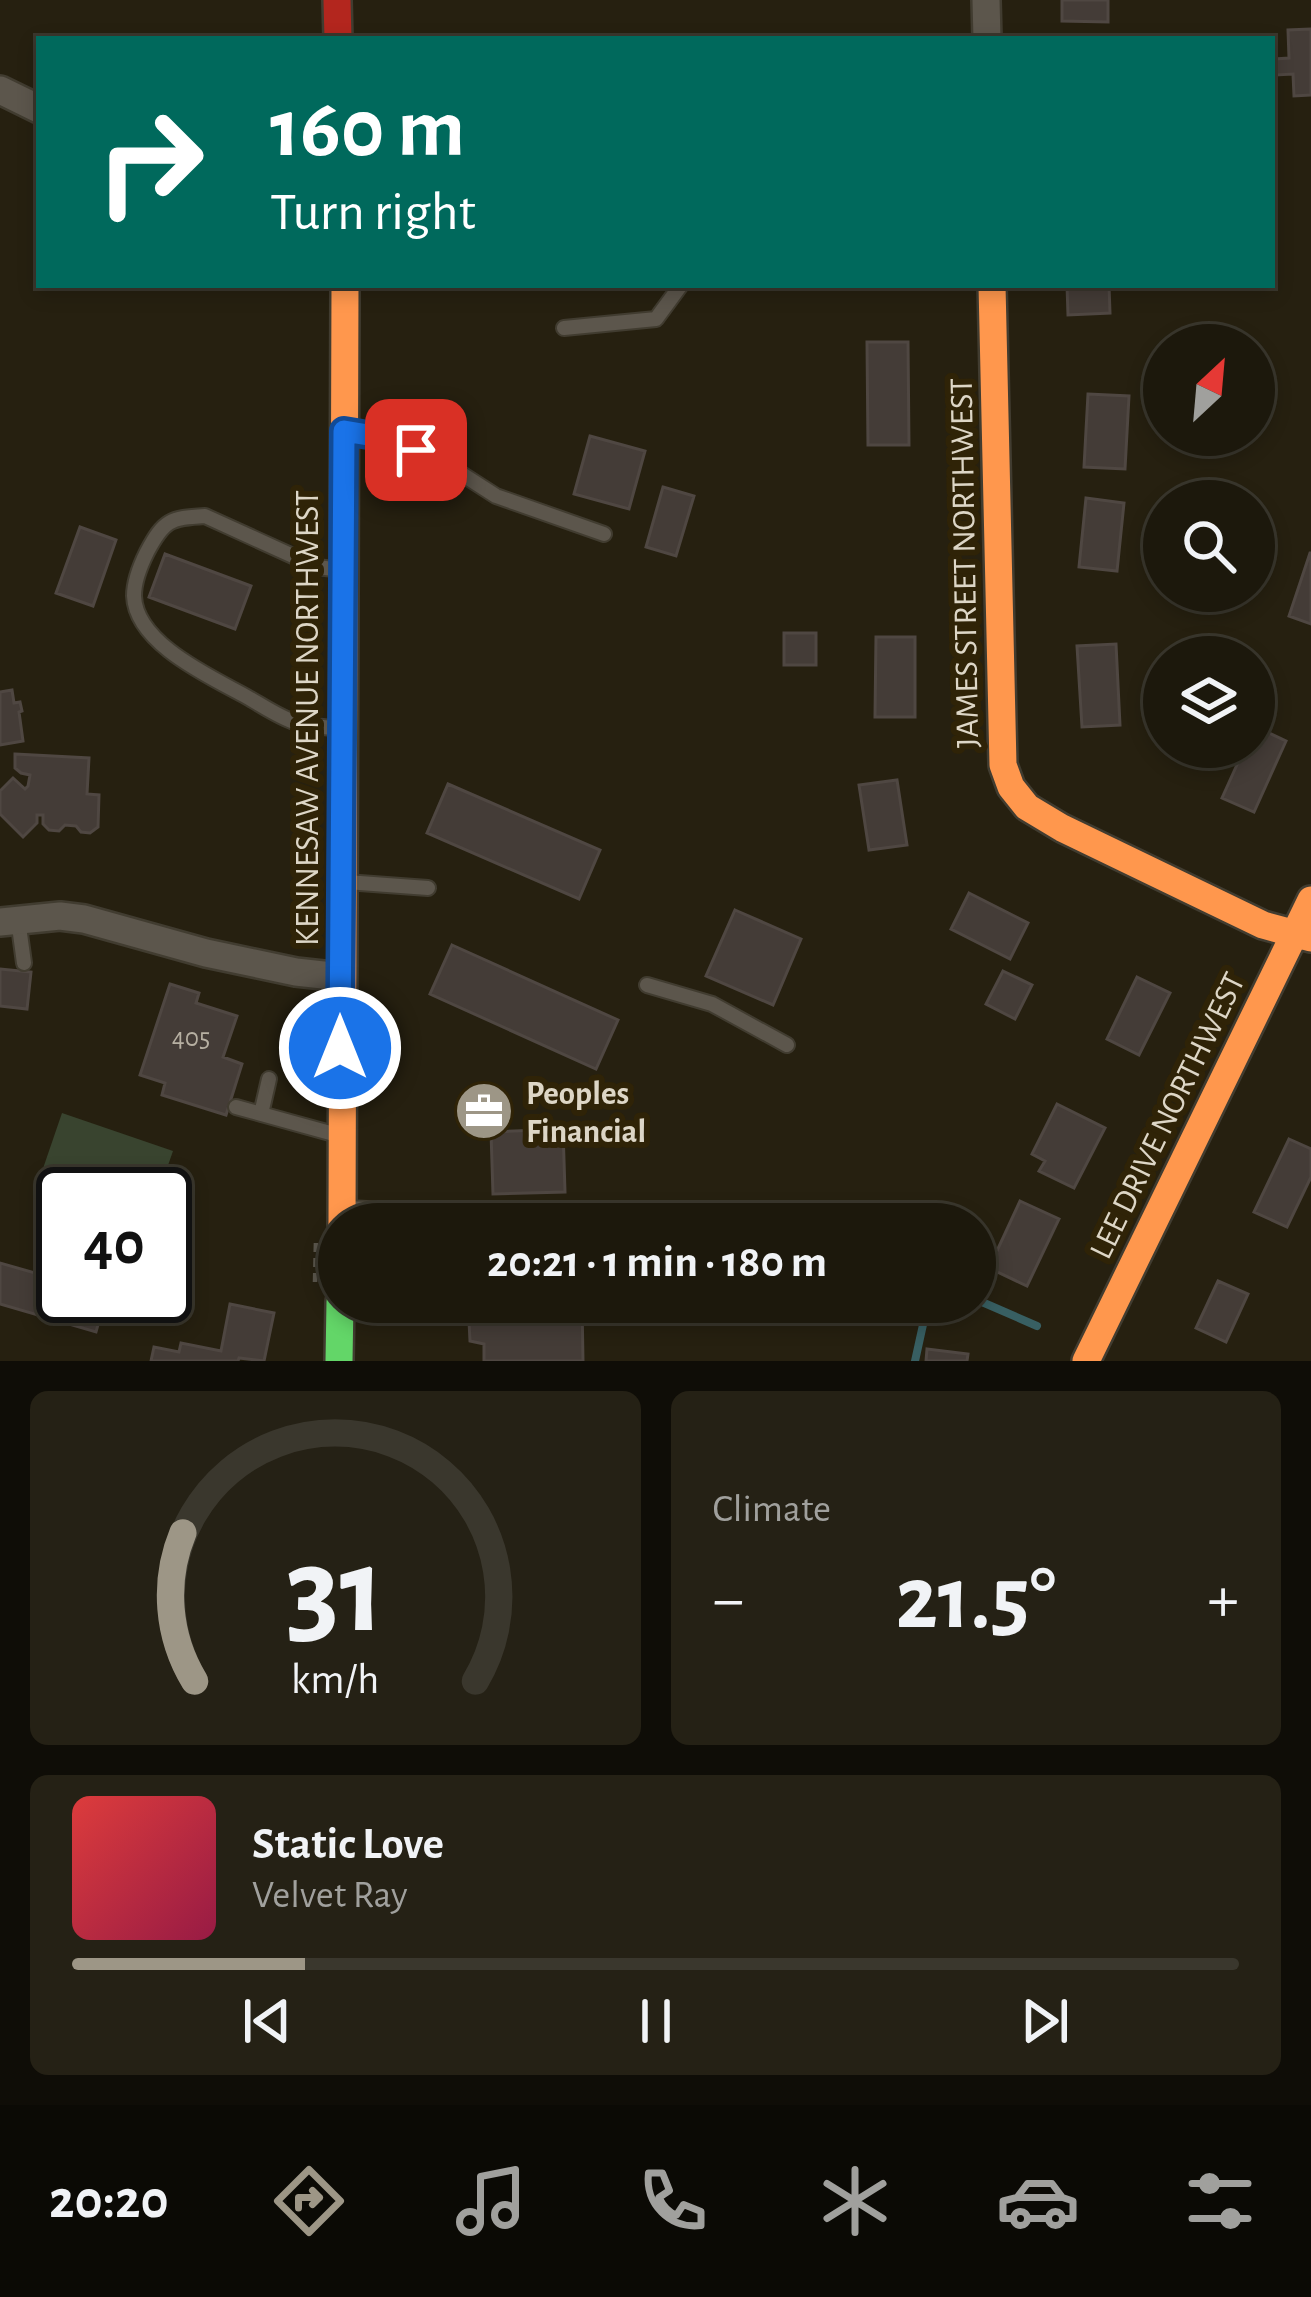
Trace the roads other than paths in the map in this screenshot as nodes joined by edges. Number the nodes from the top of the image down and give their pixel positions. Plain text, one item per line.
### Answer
1 (337, 0) edge
2 (986, 0) edge
3 (338, 36) edge
4 (987, 36) edge
5 (0, 90) edge
6 (36, 108) edge
7 (344, 288) edge
8 (679, 288) edge
9 (992, 288) edge
10 (564, 328) dead end
11 (344, 431) junction
12 (604, 534) dead end
13 (343, 570) junction
14 (343, 729) junction
15 (341, 881) junction
16 (428, 888) dead end
17 (1311, 900) edge
18 (9, 921) edge
19 (1303, 936) edge
20 (24, 963) dead end
21 (341, 977) junction
22 (647, 985) dead end
23 (787, 1045) dead end
24 (269, 1079) dead end
25 (236, 1107) dead end
26 (260, 1114) junction
27 (340, 1136) junction
28 (342, 1203) edge
29 (340, 1323) edge
30 (339, 1361) edge
31 (1086, 1361) edge

1 - 3 street
2 - 4 street
5 - 6 street
7 - 11 street, KENNESAW AVENUE NORTHWEST
8 - 10 lane
9 - 19 street, JAMES STREET NORTHWEST
11 - 12 lane
11 - 13 street, KENNESAW AVENUE NORTHWEST
13 - 14 street, KENNESAW AVENUE NORTHWEST
13 - 14 lane
14 - 15 street, KENNESAW AVENUE NORTHWEST
15 - 16 lane
15 - 21 street, KENNESAW AVENUE NORTHWEST
17 - 19 street, LEE DRIVE NORTHWEST
18 - 20 lane
18 - 21 street
19 - 31 street, LEE DRIVE NORTHWEST
21 - 27 street, KENNESAW AVENUE NORTHWEST
22 - 23 lane
24 - 26 lane
25 - 26 lane
26 - 27 lane
27 - 28 street, KENNESAW AVENUE NORTHWEST
29 - 30 street

